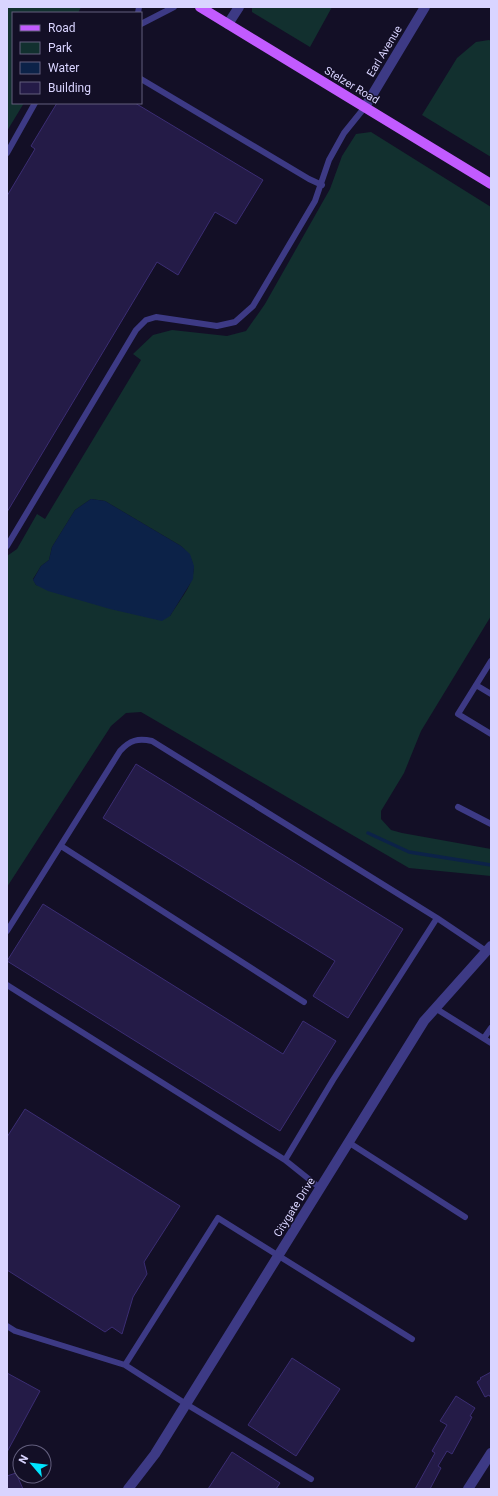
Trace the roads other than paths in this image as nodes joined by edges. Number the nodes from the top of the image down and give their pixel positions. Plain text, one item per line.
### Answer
1 (174, 7) edge
2 (200, 7) edge
3 (239, 7) edge
4 (425, 7) edge
5 (142, 23) edge
6 (228, 24) junction
7 (142, 80) edge
8 (34, 104) edge
9 (365, 107) junction
10 (7, 153) edge
11 (491, 184) edge
12 (322, 185) junction
13 (7, 546) edge
14 (491, 661) edge
15 (476, 685) junction
16 (491, 694) edge
17 (491, 734) edge
18 (458, 807) dead end
19 (491, 824) edge
20 (62, 846) junction
21 (437, 918) junction
22 (7, 931) edge
23 (488, 949) edge
24 (7, 985) edge
25 (304, 1002) dead end
26 (435, 1008) junction
27 (491, 1028) edge
28 (484, 1038) junction
29 (491, 1043) edge
30 (348, 1142) junction
31 (285, 1160) junction
32 (320, 1188) junction
33 (465, 1217) dead end
34 (278, 1255) junction
35 (7, 1326) edge
36 (412, 1339) dead end
37 (125, 1365) junction
38 (186, 1404) junction
39 (491, 1453) edge
40 (311, 1479) dead end
41 (128, 1489) edge
42 (468, 1489) edge

1 - 5 lane
2 - 6 main road, Stelzer Road
3 - 6 street
4 - 9 street, Earl Avenue
6 - 9 main road, Stelzer Road
7 - 12 lane
8 - 10 lane
9 - 11 main road, Stelzer Road
9 - 12 lane
12 - 13 lane
14 - 15 lane
15 - 16 lane
15 - 17 lane
18 - 19 lane
20 - 21 lane
20 - 22 lane
20 - 25 lane
21 - 23 lane
21 - 31 lane
23 - 26 street, Citygate Drive
24 - 31 lane
26 - 28 lane
26 - 30 street, Citygate Drive
27 - 28 lane
28 - 29 lane
30 - 32 street, Citygate Drive
30 - 33 lane
31 - 32 lane
32 - 34 street, Citygate Drive
34 - 36 lane
34 - 37 lane
34 - 38 street, Citygate Drive
35 - 37 lane
37 - 38 lane
38 - 40 lane
38 - 41 street, Citygate Drive
39 - 42 street

